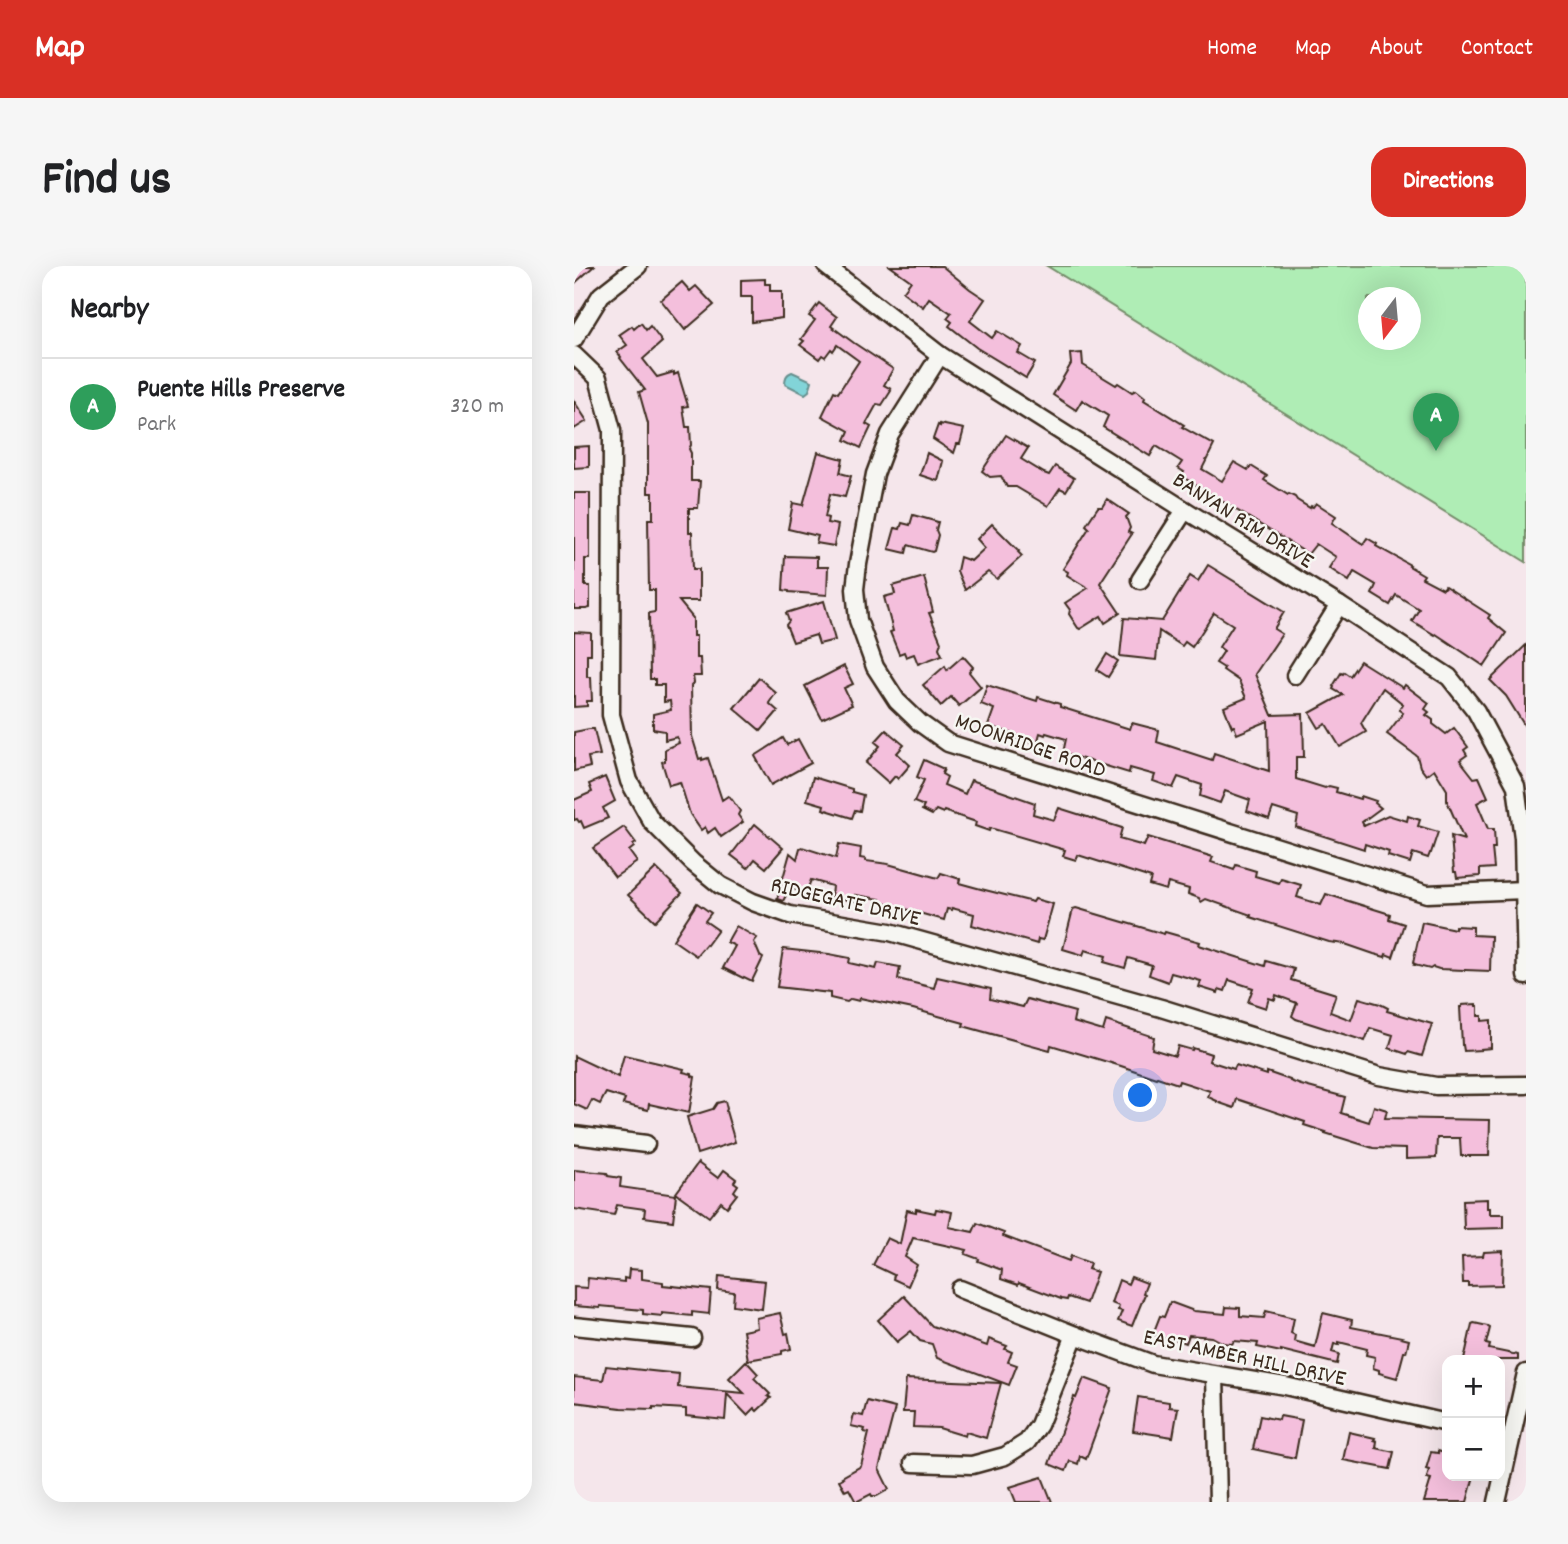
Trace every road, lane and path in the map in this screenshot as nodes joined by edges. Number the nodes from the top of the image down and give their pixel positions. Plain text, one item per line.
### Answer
1 (638, 266) edge
2 (826, 266) edge
3 (574, 339) edge
4 (574, 355) edge
5 (940, 355) junction
6 (1185, 510) junction
7 (1140, 580) dead end
8 (1339, 605) junction
9 (1295, 675) dead end
10 (1524, 890) junction
11 (1526, 976) edge
12 (1526, 1085) edge
13 (574, 1135) edge
14 (646, 1144) dead end
15 (960, 1289) dead end
16 (574, 1326) edge
17 (1075, 1335) junction
18 (692, 1338) dead end
19 (1526, 1373) edge
20 (1215, 1375) junction
21 (1442, 1422) edge
22 (1505, 1436) edge
23 (913, 1463) dead end
24 (1499, 1481) edge
25 (1217, 1502) edge
26 (1496, 1502) edge

1 - 3 street
2 - 5 street, BANYAN RIM DRIVE
4 - 12 street, RIDGEGATE DRIVE
5 - 6 street, BANYAN RIM DRIVE
5 - 10 street, MOONRIDGE ROAD
6 - 7 street
6 - 8 street, BANYAN RIM DRIVE
8 - 9 street
8 - 10 street, BANYAN RIM DRIVE
10 - 11 street, BANYAN RIM DRIVE
13 - 14 street
15 - 17 street, EAST AMBER HILL DRIVE
16 - 18 street
17 - 20 street, EAST AMBER HILL DRIVE
17 - 23 street
19 - 22 street
20 - 21 street, EAST AMBER HILL DRIVE
20 - 25 street
24 - 26 street

